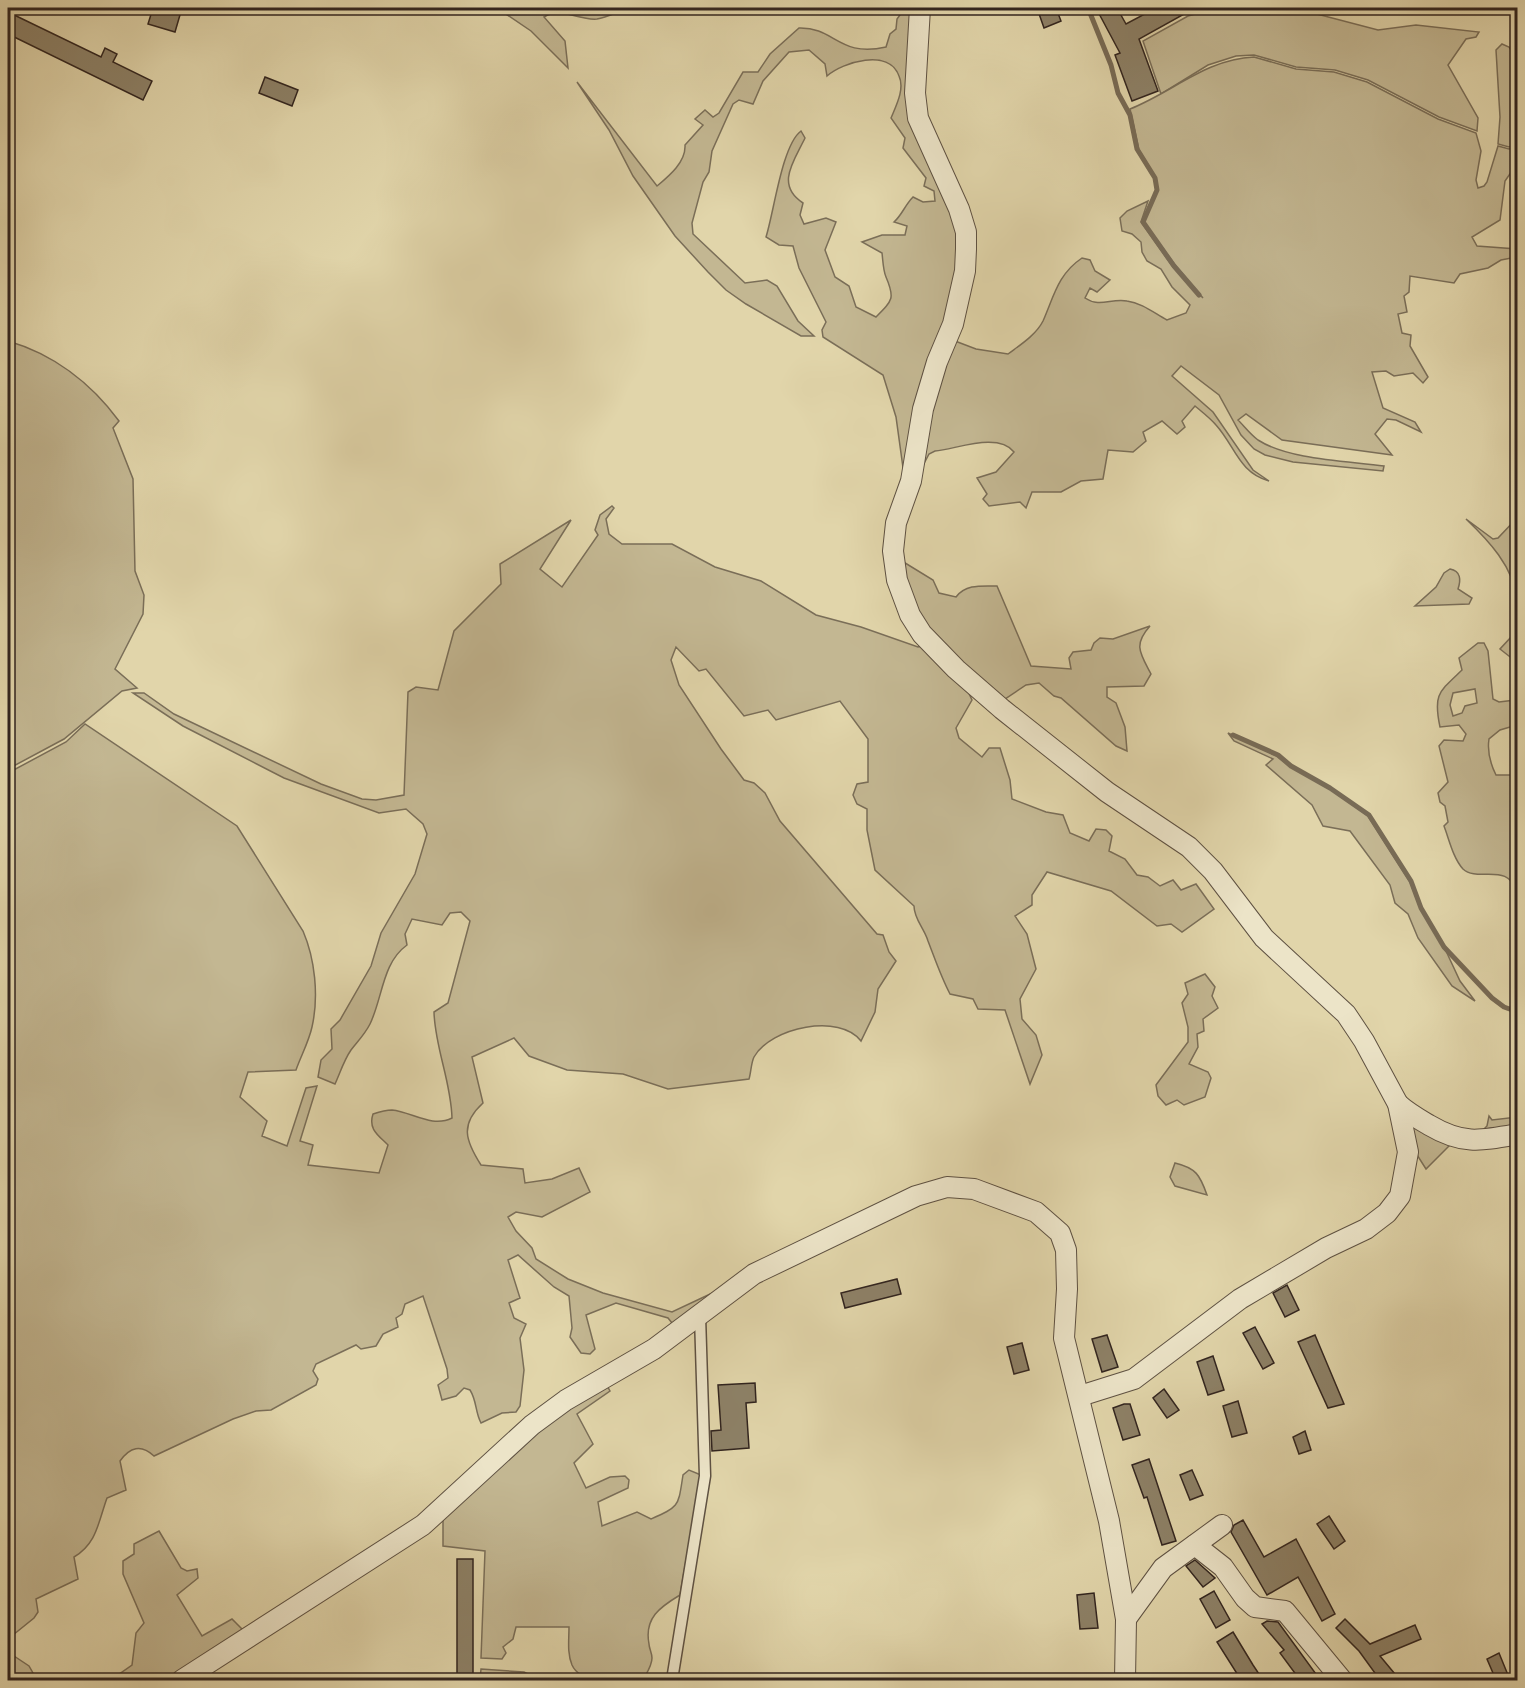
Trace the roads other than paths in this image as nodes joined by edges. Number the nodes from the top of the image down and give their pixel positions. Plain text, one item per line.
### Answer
1 (920, 8) edge
2 (1398, 1104) junction
3 (1518, 1134) edge
4 (700, 1316) junction
5 (1080, 1396) junction
6 (1222, 1525) dead end
7 (1195, 1545) junction
8 (1126, 1619) junction
9 (182, 1680) edge
10 (672, 1680) edge
11 (1125, 1680) edge
12 (1342, 1680) edge

1 - 2 street
2 - 3 street
2 - 5 street
4 - 5 street
4 - 9 street
4 - 10 lane
5 - 8 street
6 - 7 street
7 - 8 street
7 - 12 street
8 - 11 street

